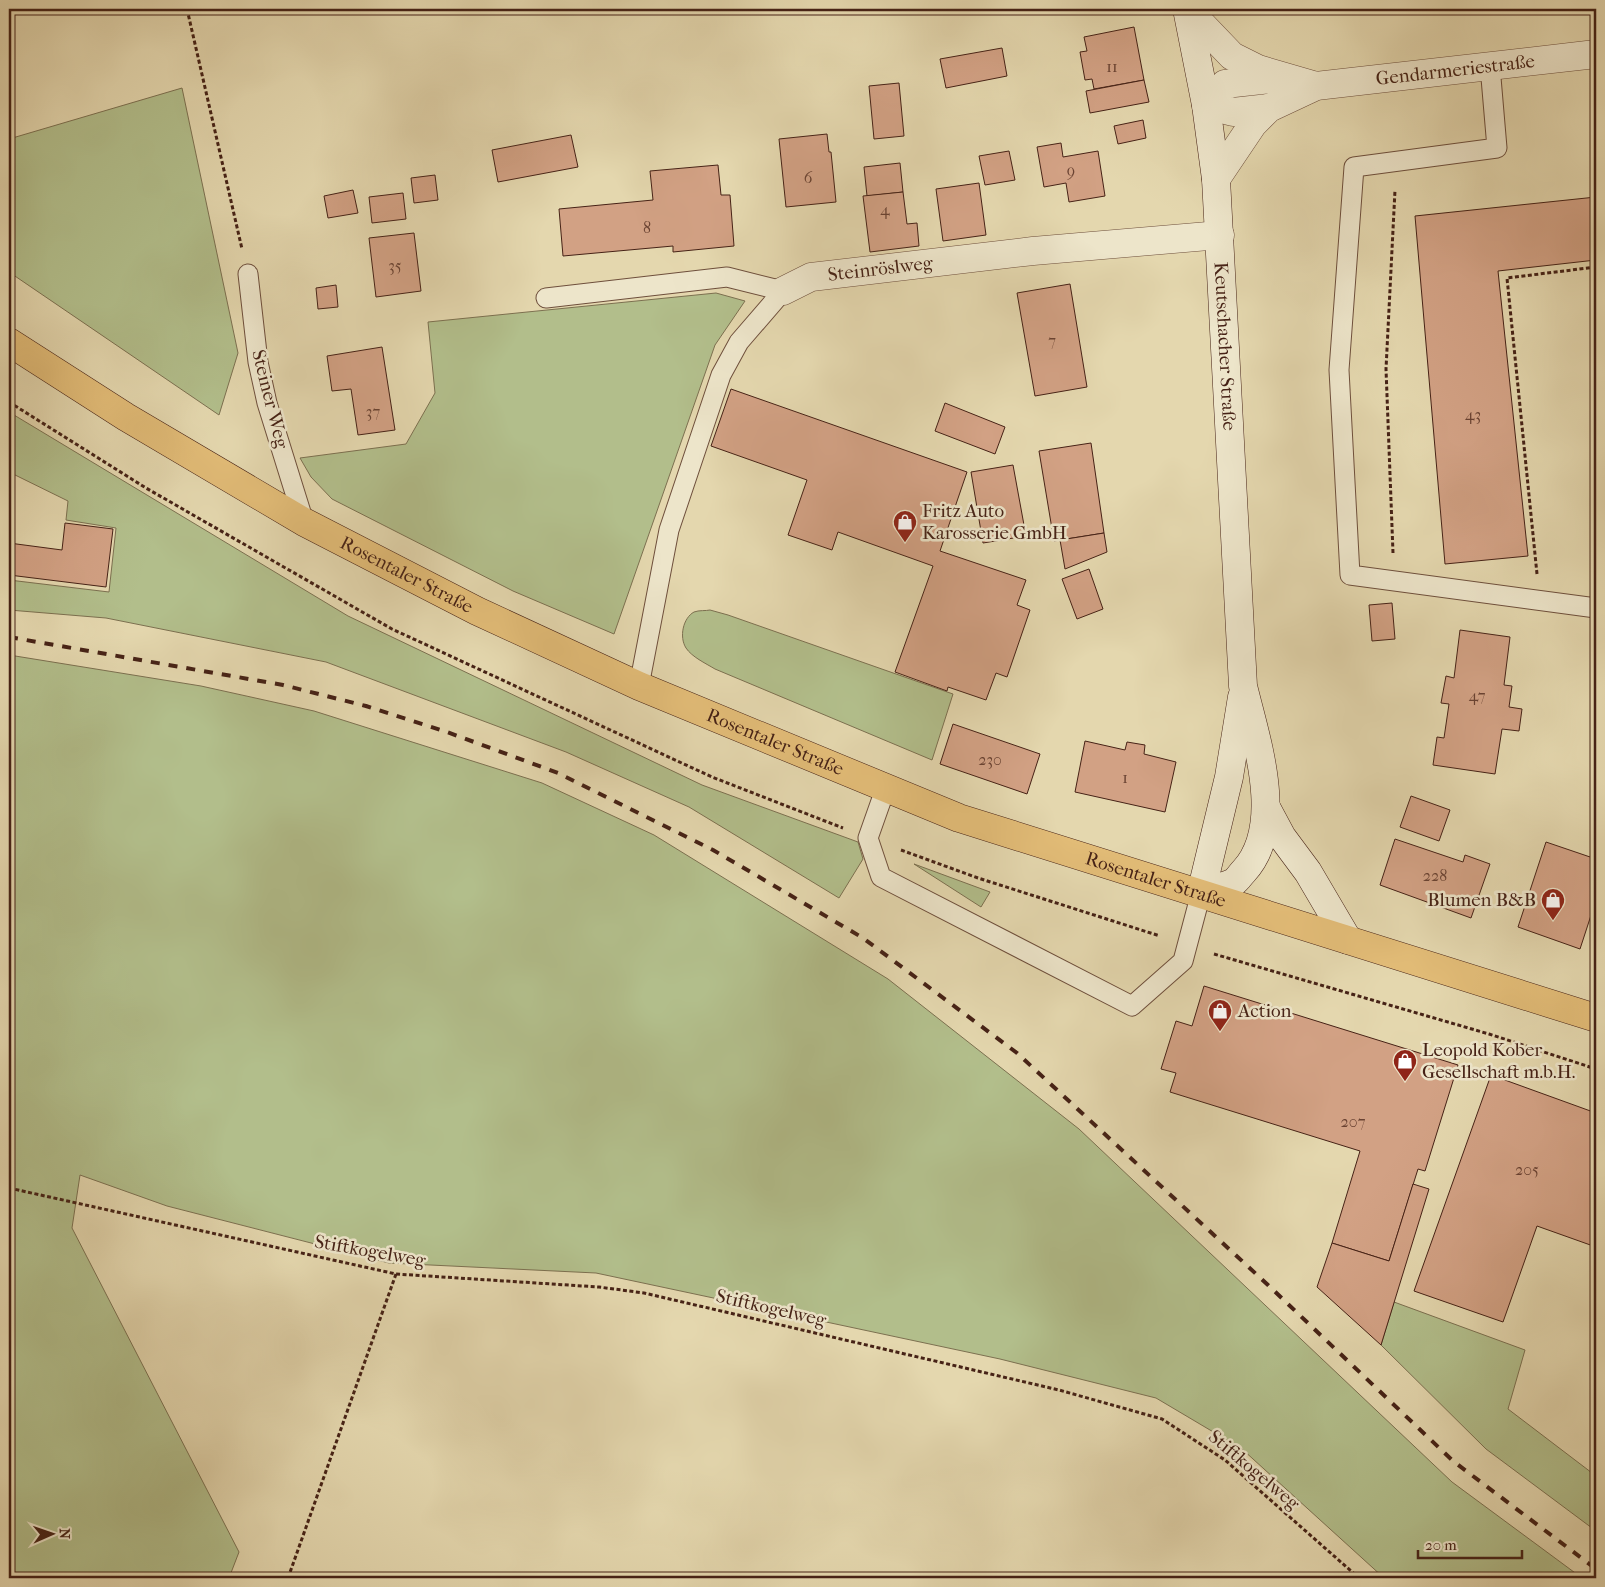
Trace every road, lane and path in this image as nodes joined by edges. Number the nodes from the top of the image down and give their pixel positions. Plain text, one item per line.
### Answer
1 (187, 9) edge
2 (1187, 9) edge
3 (1596, 54) edge
4 (1490, 66) junction
5 (1286, 77) junction
6 (1316, 86) junction
7 (1206, 105) junction
8 (1269, 108) junction
9 (1396, 161) junction
10 (1216, 179) junction
11 (1220, 235) junction
12 (1596, 267) edge
13 (248, 274) joint
14 (783, 291) junction
15 (546, 298) dead end
16 (9, 342) edge
17 (304, 522) junction
18 (1394, 581) junction
19 (1540, 601) junction
20 (1596, 608) edge
21 (639, 686) junction
22 (1243, 686) junction
23 (886, 787) junction
24 (1267, 809) junction
25 (1201, 893) junction
26 (1348, 940) junction
27 (1596, 1018) edge
28 (9, 1188) edge
29 (396, 1274) junction
30 (288, 1578) edge
31 (1359, 1578) edge

1 - 13 path
2 - 5 main road, Gendarmeriestraße
2 - 7 main road, Keutschacher Straße
3 - 4 main road, Gendarmeriestraße
4 - 6 main road, Gendarmeriestraße
4 - 9 lane
5 - 6 main road, Gendarmeriestraße
5 - 7 main road, Gendarmeriestraße
6 - 8 main road, Gendarmeriestraße
7 - 8 main road, Gendarmeriestraße
7 - 10 main road, Keutschacher Straße
8 - 10 main road, Gendarmeriestraße
9 - 18 path
9 - 18 lane
10 - 11 main road, Keutschacher Straße
11 - 14 main road, Steinröslweg
11 - 22 main road, Keutschacher Straße
12 - 19 path
13 - 17 lane, Steiner Weg
14 - 15 lane
14 - 21 lane
16 - 17 main road, Rosentaler Straße
17 - 21 main road, Rosentaler Straße
18 - 19 lane
19 - 20 lane
21 - 23 main road, Rosentaler Straße
22 - 24 main road
22 - 25 main road
23 - 25 main road, Rosentaler Straße
23 - 25 lane
24 - 25 main road
24 - 26 main road
25 - 26 main road, Rosentaler Straße
26 - 27 main road, Rosentaler Straße
28 - 29 path, Stiftkogelweg
29 - 30 path
29 - 31 path, Stiftkogelweg

